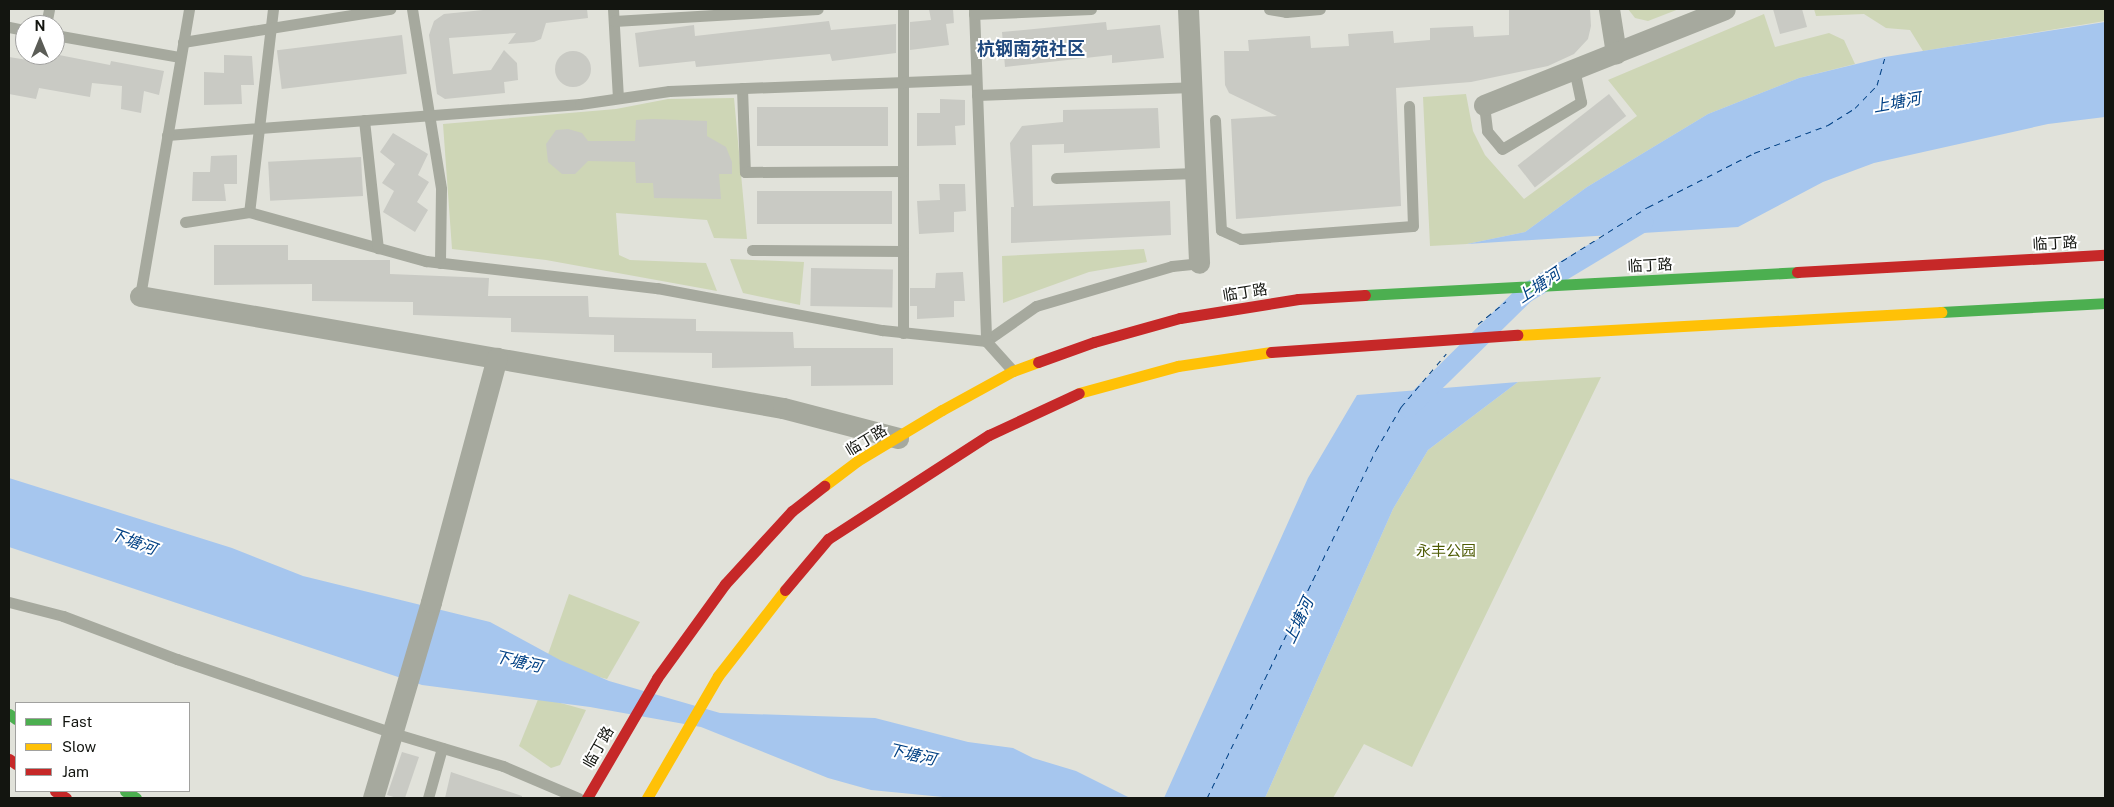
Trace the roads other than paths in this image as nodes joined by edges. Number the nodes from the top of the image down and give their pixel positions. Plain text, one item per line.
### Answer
1 (189, 9) edge
2 (273, 9) edge
3 (390, 9) edge
4 (412, 9) edge
5 (613, 9) edge
6 (818, 9) edge
7 (903, 9) edge
8 (1091, 9) edge
9 (1188, 9) edge
10 (1269, 9) edge
11 (1320, 9) edge
12 (1609, 9) edge
13 (1725, 9) edge
14 (974, 12) edge
15 (614, 21) junction
16 (270, 28) junction
17 (65, 37) edge
18 (183, 42) junction
19 (1616, 53) junction
20 (180, 57) junction
21 (1574, 70) junction
22 (976, 79) junction
23 (903, 81) junction
24 (1192, 87) junction
25 (742, 88) junction
26 (977, 95) junction
27 (618, 98) junction
28 (1484, 105) joint
29 (1409, 106) dead end
30 (428, 115) junction
31 (364, 120) junction
32 (1215, 120) dead end
33 (257, 128) junction
34 (167, 135) junction
35 (903, 171) junction
36 (1195, 172) junction
37 (1056, 178) dead end
38 (249, 212) junction
39 (185, 222) dead end
40 (1221, 230) junction
41 (1198, 233) junction
42 (378, 248) junction
43 (752, 250) dead end
44 (903, 251) junction
45 (2105, 255) edge
46 (440, 263) junction
47 (1199, 263) joint
48 (140, 296) joint
49 (2105, 303) edge
50 (903, 333) junction
51 (986, 341) junction
52 (497, 358) junction
53 (1013, 371) junction
54 (898, 438) junction
55 (9, 602) edge
56 (393, 733) junction
57 (442, 748) junction
58 (372, 798) edge
59 (428, 798) edge
60 (578, 798) edge
61 (587, 798) edge
62 (648, 798) edge

1 - 18 lane
2 - 16 lane
3 - 16 lane
4 - 30 lane
5 - 15 lane
6 - 15 lane
7 - 23 lane
8 - 14 lane
9 - 24 street
10 - 11 lane
12 - 19 street
13 - 19 street
14 - 22 lane
15 - 27 lane
16 - 18 lane
16 - 33 lane
17 - 20 lane
18 - 20 lane
19 - 21 street
20 - 34 lane
21 - 28 street
21 - 28 lane
22 - 23 lane
22 - 26 lane
23 - 25 lane
23 - 35 lane
24 - 26 lane
24 - 36 street
25 - 27 lane
25 - 35 lane
26 - 51 lane
27 - 30 lane
29 - 40 lane
30 - 31 lane
30 - 46 lane
31 - 33 lane
31 - 42 lane
32 - 40 lane
33 - 34 lane
33 - 38 lane
34 - 48 lane
35 - 44 lane
36 - 37 lane
36 - 41 street
38 - 39 lane
38 - 42 lane
40 - 41 lane
41 - 47 street
42 - 46 lane
43 - 44 lane
44 - 50 lane
45 - 53 main road, 临丁路
46 - 50 lane
47 - 51 lane
48 - 52 street
49 - 62 main road
50 - 51 lane
51 - 53 lane
52 - 54 street
52 - 56 street
53 - 54 main road, 临丁路
54 - 61 main road, 临丁路
55 - 56 lane
56 - 57 lane
56 - 58 street
57 - 59 lane
57 - 60 lane

